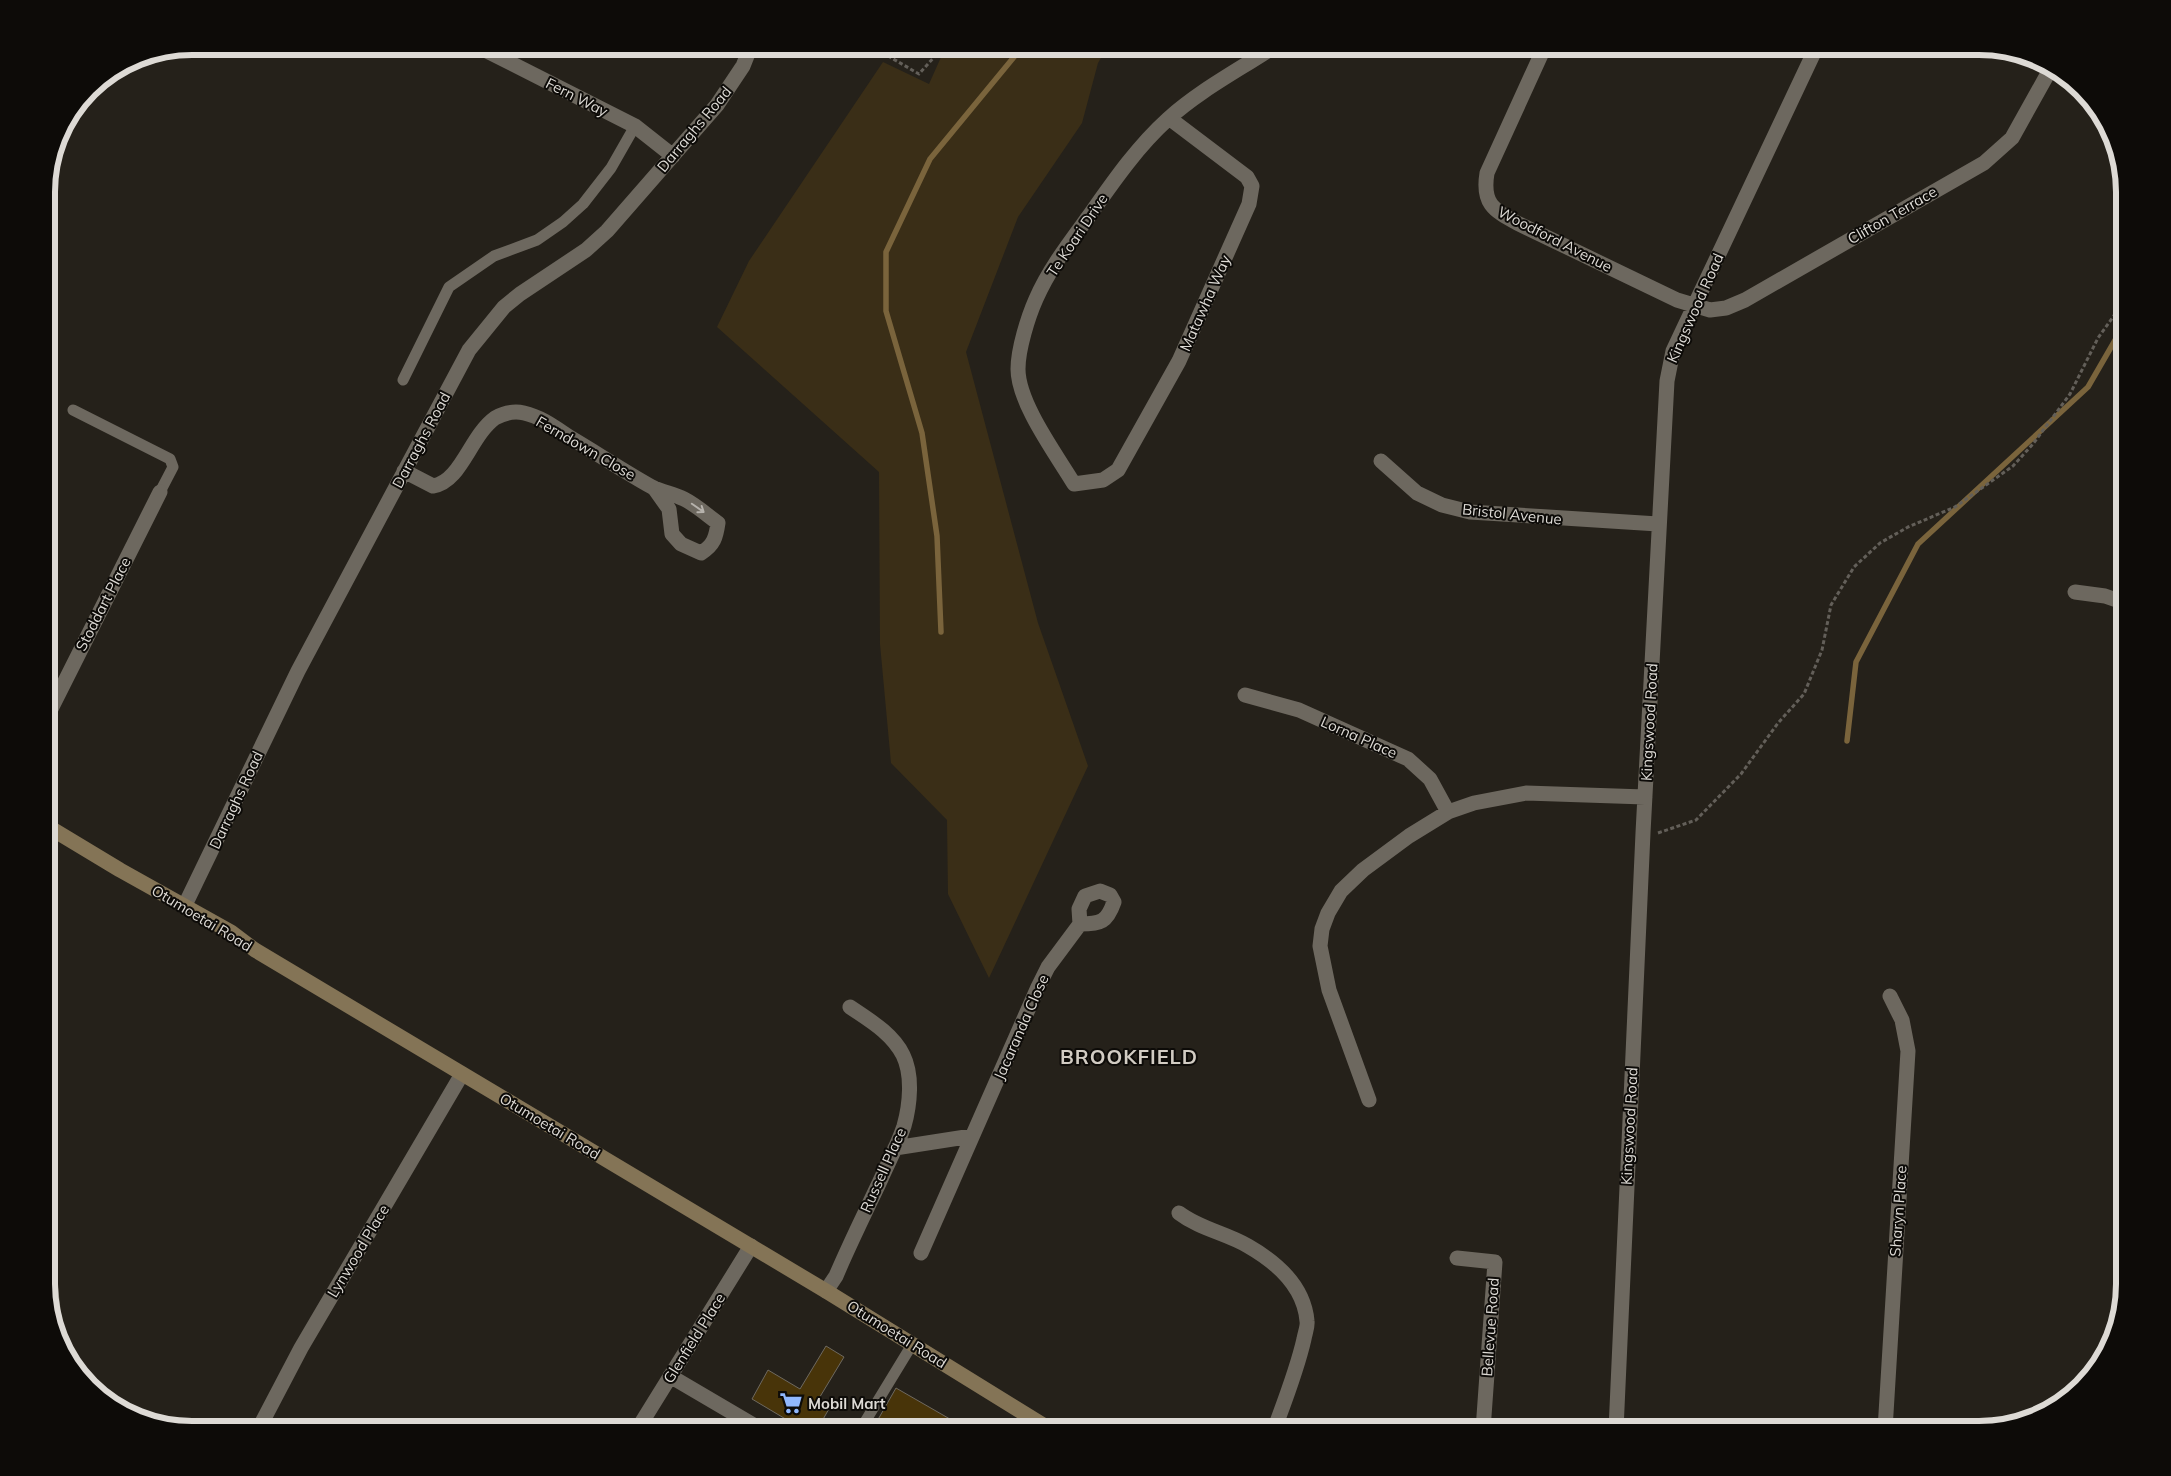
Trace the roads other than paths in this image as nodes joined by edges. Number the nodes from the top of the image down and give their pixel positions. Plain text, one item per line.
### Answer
1 (495, 55) edge
2 (747, 55) edge
3 (1261, 55) edge
4 (1541, 55) edge
5 (1813, 55) edge
6 (2048, 74) edge
7 (1169, 118) junction
8 (635, 126) junction
9 (673, 156) junction
10 (1695, 306) junction
11 (403, 380) dead end
12 (73, 410) dead end
13 (1381, 461) dead end
14 (404, 471) junction
15 (1074, 484) joint
16 (654, 488) junction
17 (160, 492) joint
18 (1658, 524) junction
19 (2074, 592) dead end
20 (2116, 599) edge
21 (1245, 695) dead end
22 (55, 698) edge
23 (1646, 797) junction
24 (1448, 812) junction
25 (55, 831) edge
26 (185, 905) junction
27 (1080, 924) dead end
28 (1890, 996) dead end
29 (850, 1007) dead end
30 (462, 1074) junction
31 (1369, 1100) dead end
32 (972, 1136) junction
33 (895, 1148) junction
34 (1179, 1213) dead end
35 (751, 1246) junction
36 (921, 1254) dead end
37 (1457, 1258) dead end
38 (826, 1291) junction
39 (913, 1343) junction
40 (670, 1376) junction
41 (263, 1421) edge
42 (642, 1421) edge
43 (747, 1421) edge
44 (865, 1421) edge
45 (1027, 1421) edge
46 (1277, 1421) edge
47 (1484, 1421) edge
48 (1616, 1421) edge
49 (1886, 1421) edge

1 - 8 street, Fern Way
2 - 9 street, Darraghs Road
3 - 7 street, Te Koari Drive
4 - 10 street, Woodford Avenue
5 - 10 street, Kingswood Road
6 - 10 street, Clifton Terrace
7 - 15 street, Te Koari Drive
7 - 15 street, Matawha Way
8 - 9 street, Fern Way
8 - 11 lane
9 - 14 street, Darraghs Road
10 - 18 street, Kingswood Road
12 - 17 lane
13 - 18 street, Bristol Avenue
14 - 16 street, Ferndown Close
14 - 26 street, Darraghs Road
16 -> 16 street, Ferndown Close
17 - 22 street, Stoddart Place
18 - 23 street, Kingswood Road
19 - 20 street
21 - 24 street, Lorna Place
23 - 24 street
23 - 48 street, Kingswood Road
24 - 31 street
25 - 26 main road, Otumoetai Road
26 - 30 main road, Otumoetai Road
27 - 32 street, Jacaranda Close
28 - 49 street, Sharyn Place
29 - 33 street, Russell Place
30 - 35 main road, Otumoetai Road
30 - 41 street, Lynwood Place
32 - 33 street
32 - 36 street, Jacaranda Close
33 - 38 street, Russell Place
34 - 46 street
35 - 38 main road, Otumoetai Road
35 - 40 street, Glenfield Place
37 - 47 street, Bellevue Road
38 - 39 main road, Otumoetai Road
39 - 44 lane
39 - 45 main road, Otumoetai Road
40 - 42 street, Glenfield Place
40 - 43 street

